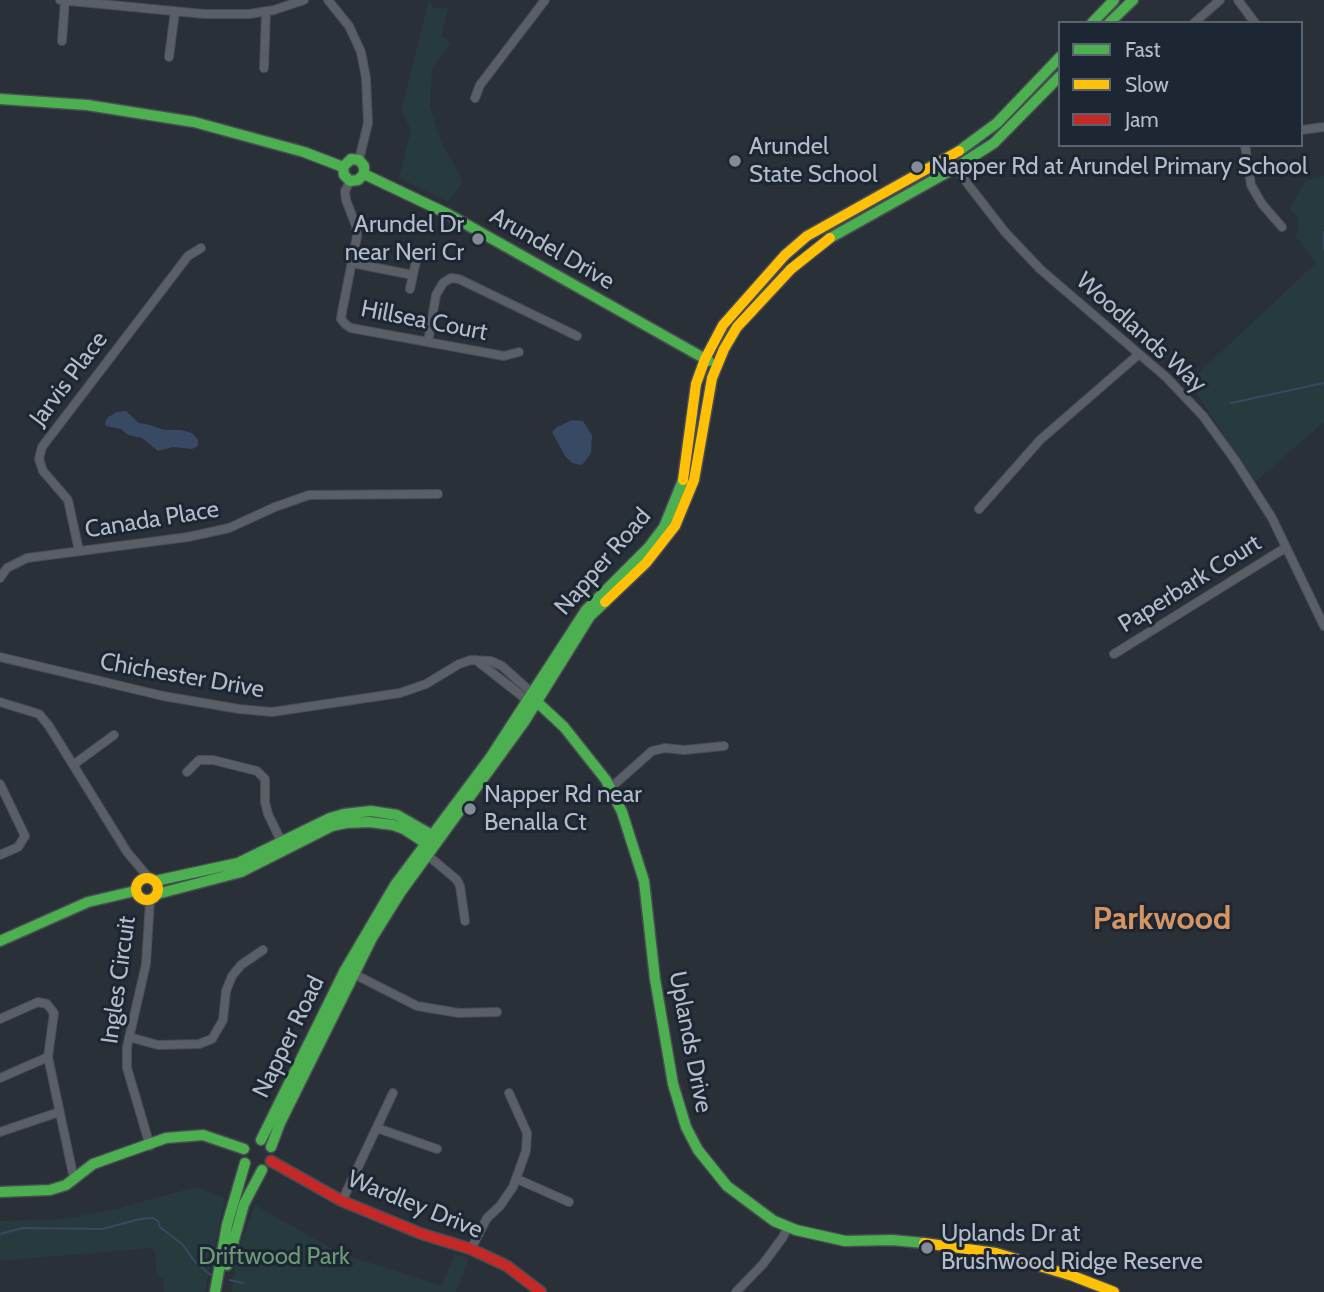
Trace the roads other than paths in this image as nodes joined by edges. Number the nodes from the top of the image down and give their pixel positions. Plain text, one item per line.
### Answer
1 (60, 0) edge
2 (304, 0) edge
3 (328, 0) edge
4 (545, 0) edge
5 (1114, 0) edge
6 (1133, 0) edge
7 (1220, 0) edge
8 (1238, 0) edge
9 (65, 1) edge
10 (112, 2) edge
11 (175, 11) junction
12 (266, 12) junction
13 (1094, 21) edge
14 (1112, 21) edge
15 (1196, 21) edge
16 (1254, 21) edge
17 (62, 41) dead end
18 (169, 57) dead end
19 (1058, 59) edge
20 (264, 68) dead end
21 (1058, 78) edge
22 (475, 98) dead end
23 (0, 99) edge
24 (1324, 127) edge
25 (1303, 130) edge
26 (1245, 147) edge
27 (359, 160) junction
28 (952, 164) junction
29 (343, 167) junction
30 (364, 174) junction
31 (350, 181) junction
32 (1282, 227) dead end
33 (201, 248) dead end
34 (416, 261) dead end
35 (352, 263) junction
36 (413, 275) junction
37 (410, 289) dead end
38 (578, 336) dead end
39 (428, 342) junction
40 (519, 352) dead end
41 (1139, 354) junction
42 (705, 359) junction
43 (717, 365) junction
44 (438, 494) dead end
45 (979, 509) dead end
46 (1285, 548) junction
47 (79, 551) junction
48 (0, 578) edge
49 (1324, 626) edge
50 (570, 648) junction
51 (1114, 654) dead end
52 (0, 657) edge
53 (531, 698) junction
54 (0, 702) edge
55 (556, 719) junction
56 (524, 722) junction
57 (114, 735) dead end
58 (724, 746) dead end
59 (73, 765) junction
60 (187, 772) dead end
61 (0, 784) edge
62 (609, 785) junction
63 (430, 845) junction
64 (283, 846) junction
65 (0, 855) edge
66 (152, 879) junction
67 (135, 891) junction
68 (153, 897) junction
69 (465, 921) dead end
70 (0, 941) edge
71 (263, 950) dead end
72 (349, 972) junction
73 (497, 1012) dead end
74 (0, 1019) edge
75 (129, 1037) junction
76 (48, 1057) junction
77 (0, 1078) edge
78 (393, 1093) dead end
79 (509, 1093) dead end
80 (59, 1112) junction
81 (377, 1128) junction
82 (0, 1132) edge
83 (261, 1140) junction
84 (150, 1146) junction
85 (271, 1147) junction
86 (244, 1149) junction
87 (437, 1149) dead end
88 (271, 1161) junction
89 (245, 1163) junction
90 (262, 1170) junction
91 (74, 1179) junction
92 (517, 1180) junction
93 (0, 1192) edge
94 (342, 1200) junction
95 (569, 1202) dead end
96 (788, 1227) junction
97 (471, 1249) junction
98 (215, 1292) edge
99 (221, 1292) edge
100 (541, 1292) edge
101 (736, 1292) edge
102 (1114, 1292) edge

1 - 9 street
2 - 12 street
3 - 27 street
4 - 22 street
5 - 13 main road
6 - 14 main road
7 - 15 street
8 - 16 street
9 - 10 street
9 - 17 street
10 - 11 street
11 - 12 street
11 - 18 street
12 - 20 street
19 - 28 main road, Napper Road
21 - 28 main road, Napper Road
23 - 29 main road
24 - 25 street
26 - 32 street
27 - 29 main road
27 - 30 main road
28 - 41 street, Woodlands Way
28 - 42 main road, Napper Road
28 - 43 main road, Napper Road
29 - 31 main road
30 - 31 main road
30 - 42 main road, Arundel Drive
31 - 35 street, Hillsea Court
33 - 47 street, Jarvis Place
34 - 36 street
35 - 36 street
35 - 39 street, Hillsea Court
36 - 37 street
38 - 39 street
39 - 40 street, Hillsea Court
41 - 45 street
41 - 46 street, Woodlands Way
42 - 43 main road, Arundel Drive
42 - 53 main road, Napper Road
43 - 50 main road, Napper Road
44 - 47 street, Canada Place
46 - 49 street, Woodlands Way
46 - 51 street, Paperbark Court
47 - 48 street, Canada Place
50 - 53 main road, Napper Road
50 - 55 main road
52 - 53 street, Chichester Drive
53 - 55 main road, Uplands Drive
53 - 56 main road, Napper Road
53 - 63 main road, Napper Road
54 - 59 street
55 - 56 main road
55 - 62 main road, Uplands Drive
56 - 63 main road, Napper Road
57 - 59 street
58 - 62 street
59 - 66 street
60 - 64 street
61 - 65 street
62 - 96 main road, Uplands Drive
63 - 64 main road
63 - 69 street
63 - 72 main road, Napper Road
64 - 66 main road
64 - 68 main road
66 - 67 main road
66 - 68 main road
67 - 68 main road
67 - 70 main road
68 - 75 street, Ingles Circuit
71 - 75 street
72 - 73 street
72 - 83 main road, Napper Road
72 - 85 main road, Napper Road
74 - 76 street
75 - 84 street, Ingles Circuit
76 - 77 street
76 - 80 street
78 - 81 street
79 - 92 street
80 - 82 street
80 - 91 street
81 - 87 street
81 - 94 street
83 - 85 main road
83 - 86 main road
84 - 86 main road
84 - 91 main road
85 - 88 main road
86 - 89 main road
88 - 90 main road
88 - 94 main road, Wardley Drive
89 - 90 main road
89 - 98 main road
90 - 99 main road
91 - 93 main road
92 - 95 street
92 - 97 street
94 - 97 main road, Wardley Drive
96 - 101 street
96 - 102 main road, Uplands Drive
97 - 100 main road, Wardley Drive

